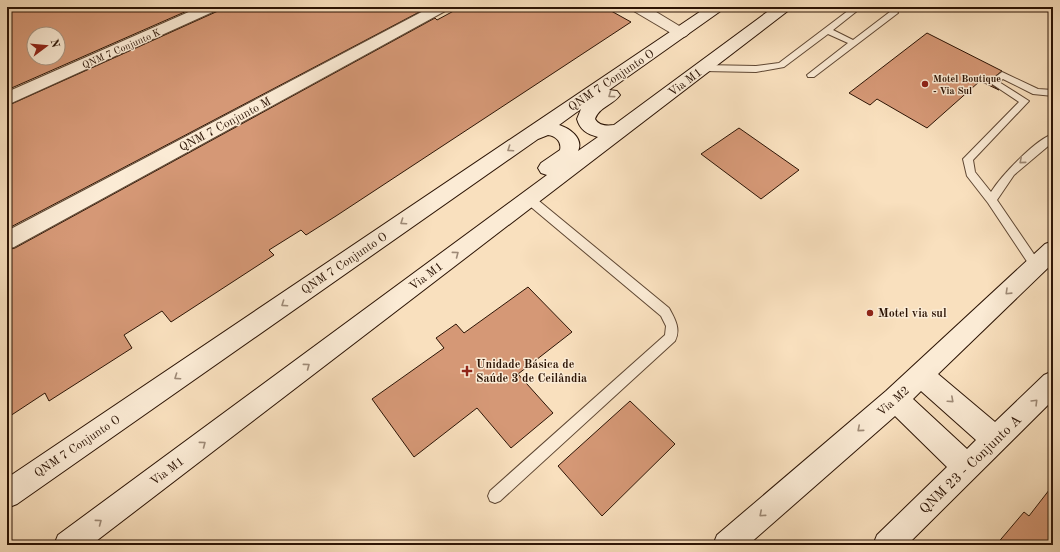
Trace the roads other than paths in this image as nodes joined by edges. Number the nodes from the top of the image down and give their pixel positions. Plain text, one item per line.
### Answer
1 (212, 7) edge
2 (442, 7) edge
3 (637, 7) edge
4 (784, 7) edge
5 (858, 7) edge
6 (717, 8) edge
7 (894, 13) dead end
8 (827, 30) junction
9 (681, 33) junction
10 (854, 43) junction
11 (704, 68) junction
12 (811, 75) dead end
13 (1053, 93) edge
14 (7, 99) edge
15 (620, 131) junction
16 (533, 134) junction
17 (1053, 137) edge
18 (529, 199) junction
19 (992, 200) junction
20 (7, 241) edge
21 (1053, 250) edge
22 (1036, 266) junction
23 (377, 313) junction
24 (921, 375) junction
25 (1053, 383) edge
26 (895, 399) junction
27 (996, 440) junction
28 (966, 467) junction
29 (7, 494) edge
30 (495, 496) dead end
31 (68, 545) edge
32 (727, 545) edge
33 (887, 545) edge

1 - 14 street, QNM 7 Conjunto K
2 - 20 street, QNM 7 Conjunto M
3 - 9 street
4 - 11 main road, Via M1
5 - 8 lane
6 - 9 main road
6 -> 15 main road
7 - 10 lane
8 - 10 lane
8 - 11 lane
9 - 16 main road, QNM 7 Conjunto O
10 - 12 lane
11 - 15 main road, Via M1
13 - 19 lane
15 - 18 main road, Via M1
16 - 23 main road
16 -> 29 main road, QNM 7 Conjunto O
17 -> 19 lane
23 -> 18 main road, Via M1
18 - 30 lane
19 - 22 lane
21 - 22 main road, Via M2
22 -> 24 main road, Via M2
31 -> 23 main road, Via M1
24 - 26 main road, Via M2
24 -> 27 main road
27 -> 25 main road, QNM 23 - Conjunto A
26 - 28 main road
26 -> 32 main road, Via M2
27 - 28 main road, QNM 23 - Conjunto A
28 - 33 main road, QNM 23 - Conjunto A

